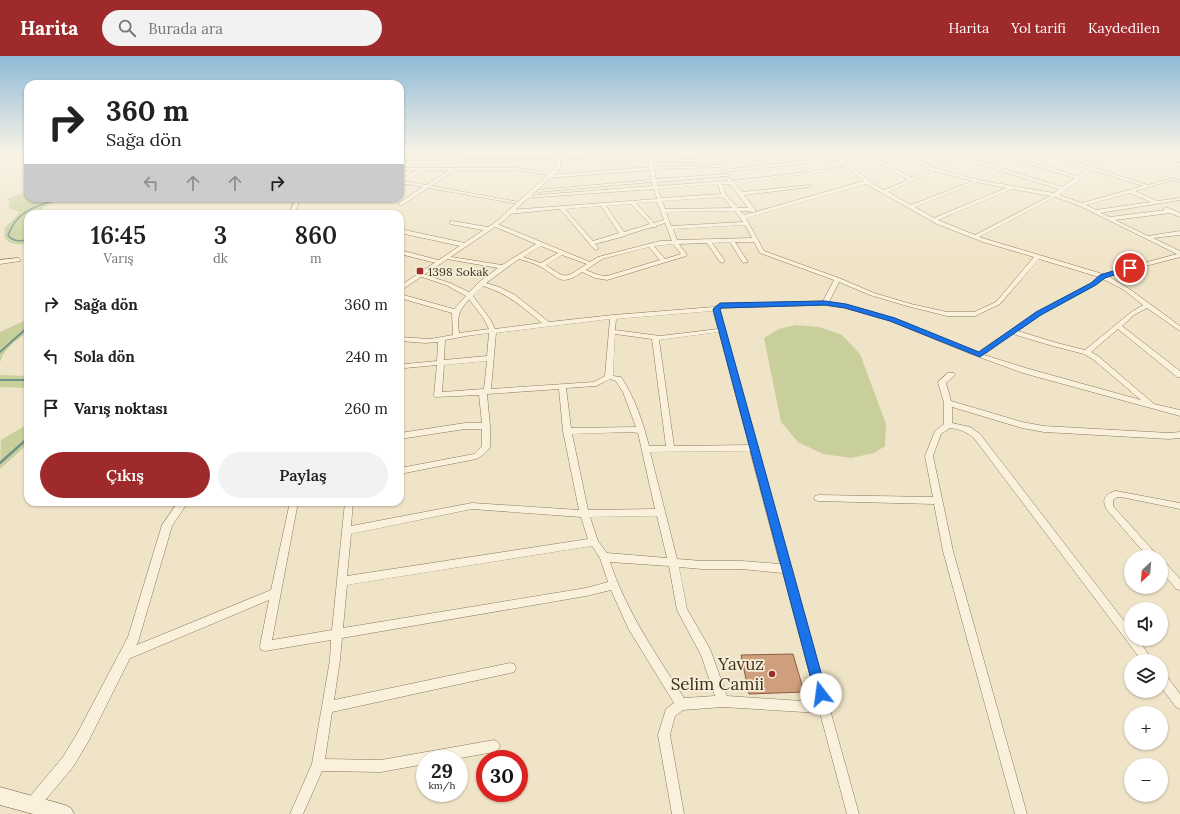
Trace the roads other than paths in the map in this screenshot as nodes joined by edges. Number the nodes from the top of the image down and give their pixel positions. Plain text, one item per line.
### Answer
1 (427, 187) edge
2 (429, 187) edge
3 (536, 187) edge
4 (578, 187) edge
5 (582, 187) edge
6 (652, 187) edge
7 (656, 187) edge
8 (722, 187) edge
9 (736, 187) edge
10 (770, 187) edge
11 (810, 187) edge
12 (847, 187) edge
13 (876, 187) edge
14 (895, 187) edge
15 (961, 187) edge
16 (1010, 187) edge
17 (1019, 187) edge
18 (1058, 187) edge
19 (1142, 187) edge
20 (1063, 189) joint
21 (1130, 191) junction
22 (531, 192) junction
23 (884, 192) junction
24 (585, 193) junction
25 (741, 194) junction
26 (724, 195) junction
27 (818, 195) junction
28 (1055, 195) junction
29 (525, 197) junction
30 (1180, 199) edge
31 (660, 200) junction
32 (632, 202) junction
33 (1154, 202) junction
34 (519, 203) junction
35 (401, 204) dead end
36 (603, 205) junction
37 (1082, 205) junction
38 (593, 206) junction
39 (910, 207) junction
40 (562, 209) junction
41 (736, 209) junction
42 (664, 211) junction
43 (753, 211) junction
44 (1170, 211) junction
45 (510, 212) junction
46 (1095, 212) junction
47 (1180, 216) edge
48 (743, 217) junction
49 (1110, 219) junction
50 (934, 220) junction
51 (667, 222) junction
52 (452, 223) dead end
53 (746, 223) junction
54 (495, 225) junction
55 (654, 226) junction
56 (670, 228) junction
57 (488, 229) junction
58 (404, 232) edge
59 (1180, 233) edge
60 (623, 235) junction
61 (976, 237) junction
62 (1149, 237) junction
63 (731, 240) junction
64 (755, 240) junction
65 (708, 241) junction
66 (675, 242) junction
67 (592, 243) junction
68 (541, 244) junction
69 (465, 245) junction
70 (651, 246) junction
71 (596, 248) dead end
72 (404, 253) edge
73 (562, 253) junction
74 (1180, 254) edge
75 (519, 256) junction
76 (1038, 256) junction
77 (447, 257) junction
78 (18, 260) dead end
79 (722, 260) dead end
80 (664, 261) junction
81 (0, 262) edge
82 (440, 262) junction
83 (745, 262) dead end
84 (591, 264) junction
85 (542, 265) junction
86 (501, 267) junction
87 (582, 270) junction
88 (421, 275) junction
89 (1102, 276) junction
90 (836, 279) junction
91 (481, 283) junction
92 (404, 286) edge
93 (469, 295) junction
94 (404, 297) edge
95 (825, 303) junction
96 (1147, 305) junction
97 (716, 309) junction
98 (456, 312) junction
99 (613, 317) junction
100 (547, 324) junction
101 (1118, 326) junction
102 (1180, 329) edge
103 (722, 330) junction
104 (493, 331) junction
105 (613, 332) junction
106 (1013, 332) junction
107 (456, 335) junction
108 (442, 338) junction
109 (655, 338) junction
110 (404, 339) edge
111 (1086, 352) junction
112 (980, 355) junction
113 (491, 358) junction
114 (440, 363) junction
115 (405, 366) dead end
116 (951, 375) dead end
117 (1180, 375) edge
118 (609, 377) junction
119 (562, 386) junction
120 (485, 392) junction
121 (948, 403) junction
122 (1152, 406) junction
123 (1180, 413) edge
124 (948, 425) junction
125 (486, 426) junction
126 (567, 431) junction
127 (641, 431) junction
128 (404, 435) edge
129 (1180, 435) edge
130 (754, 448) junction
131 (645, 449) junction
132 (670, 449) junction
133 (404, 470) edge
134 (818, 498) dead end
135 (938, 501) junction
136 (180, 506) edge
137 (293, 506) edge
138 (349, 506) edge
139 (1180, 506) edge
140 (660, 512) junction
141 (584, 514) junction
142 (347, 531) junction
143 (594, 542) junction
144 (1148, 550) edge
145 (604, 557) junction
146 (672, 562) junction
147 (787, 568) junction
148 (1168, 572) edge
149 (342, 581) junction
150 (614, 585) junction
151 (1180, 586) edge
152 (275, 593) junction
153 (1124, 630) edge
154 (338, 634) junction
155 (1136, 646) edge
156 (1143, 654) edge
157 (126, 655) junction
158 (510, 668) dead end
159 (1168, 687) edge
160 (722, 701) junction
161 (1180, 703) edge
162 (681, 704) junction
163 (328, 707) junction
164 (825, 708) junction
165 (494, 746) dead end
166 (318, 765) junction
167 (0, 796) edge
168 (29, 810) edge
169 (65, 814) edge
170 (296, 814) edge
171 (678, 814) edge
172 (854, 814) edge
173 (1021, 814) edge

1 - 35 street
2 - 34 street
3 - 22 street
4 - 22 street
5 - 24 street
6 - 24 street
7 - 31 street
8 - 26 street
9 - 25 street
10 - 25 street
11 - 27 street
12 - 27 street
13 - 23 street
14 - 23 street
15 - 39 street
16 - 50 street
17 - 28 street
18 - 20 street
19 - 21 street
20 - 28 street
21 - 33 street
21 - 37 street
22 - 29 street
23 - 39 street
24 - 29 street
24 - 38 street
25 - 43 street
26 - 31 street
26 - 41 street
27 - 43 street
28 - 37 street
28 - 61 street
29 - 34 street
30 - 33 street
31 - 32 street
31 - 42 street
32 - 36 street
32 - 55 street
33 - 44 street
33 - 46 street
34 - 45 street
36 - 38 street
36 - 60 street
37 - 46 street
38 - 40 street
39 - 50 street
40 - 45 street
40 - 67 street
41 - 42 street
41 - 43 street
41 - 48 street
42 - 51 street
43 - 48 street
44 - 47 street
44 - 49 street
45 - 54 street
46 - 49 street
48 - 53 street
49 - 62 street
50 - 61 street
51 - 55 street
51 - 56 street
52 - 57 street
53 - 56 street
53 - 64 street
54 - 57 street
54 - 68 street
55 - 60 street
56 - 66 street
57 - 69 street
58 - 69 street
59 - 62 street
60 - 67 street
61 - 76 street
62 - 74 street
63 - 64 street
63 - 65 street
63 - 83 street
64 - 90 street
65 - 66 street
65 - 79 street
66 - 70 street
66 - 80 street
67 - 71 street
68 - 73 street
68 - 75 street
69 - 77 street
70 - 80 street
70 - 84 street
72 - 82 street
73 - 84 street
73 - 85 street
74 - 89 street
75 - 85 street
75 - 86 street
76 - 89 street
76 - 90 street
77 - 82 street
77 - 86 street
78 - 81 street
80 - 87 street
82 - 88 street
84 - 87 street
85 - 87 street
86 - 91 street
88 - 92 street
88 - 93 street
89 - 96 street
89 - 106 street
90 - 95 street
91 - 93 street
91 - 100 street
93 - 98 street
93 - 104 street
94 - 98 street
95 - 97 street
95 - 112 street
96 - 101 street
96 - 102 street
97 - 99 street
97 - 103 street
98 - 107 street
99 - 100 street
99 - 105 street
100 - 104 street
101 - 111 street
101 - 117 street
103 - 109 street
103 - 130 street
104 - 107 street
104 - 113 street
105 - 109 street
105 - 118 street
106 - 111 street
106 - 112 street
107 - 108 street
108 - 110 street
108 - 114 street
109 - 132 street
111 - 122 street
112 - 122 street
113 - 114 street
113 - 120 street
114 - 115 street
114 - 120 street
116 - 121 street
118 - 119 street
118 - 127 street
119 - 120 street
119 - 126 street
120 - 125 street
121 - 124 street
121 - 129 street
122 - 123 street
124 - 135 street
124 - 153 street
125 - 128 street
125 - 133 street
126 - 127 street
126 - 141 street
127 - 131 street
130 - 132 street
130 - 147 street
131 - 132 street
131 - 140 street
134 - 135 street
135 - 173 street
136 - 157 street
137 - 152 street
138 - 142 street
139 - 144 street
140 - 141 street
140 - 146 street
141 - 142 street
141 - 143 street
142 - 149 street
143 - 145 street
143 - 149 street
145 - 146 street
145 - 150 street
146 - 147 street
146 - 160 street
147 - 164 street
148 - 151 street
149 - 154 street
150 - 154 street
150 - 162 street
152 - 154 street
152 - 157 street
154 - 163 street
155 - 156 street
157 - 168 street
158 - 163 street
159 - 161 street
160 - 162 street
160 - 164 street
162 - 171 street
163 - 166 street
164 - 172 street
165 - 166 street
166 - 170 street
167 - 168 main road
168 - 169 main road

